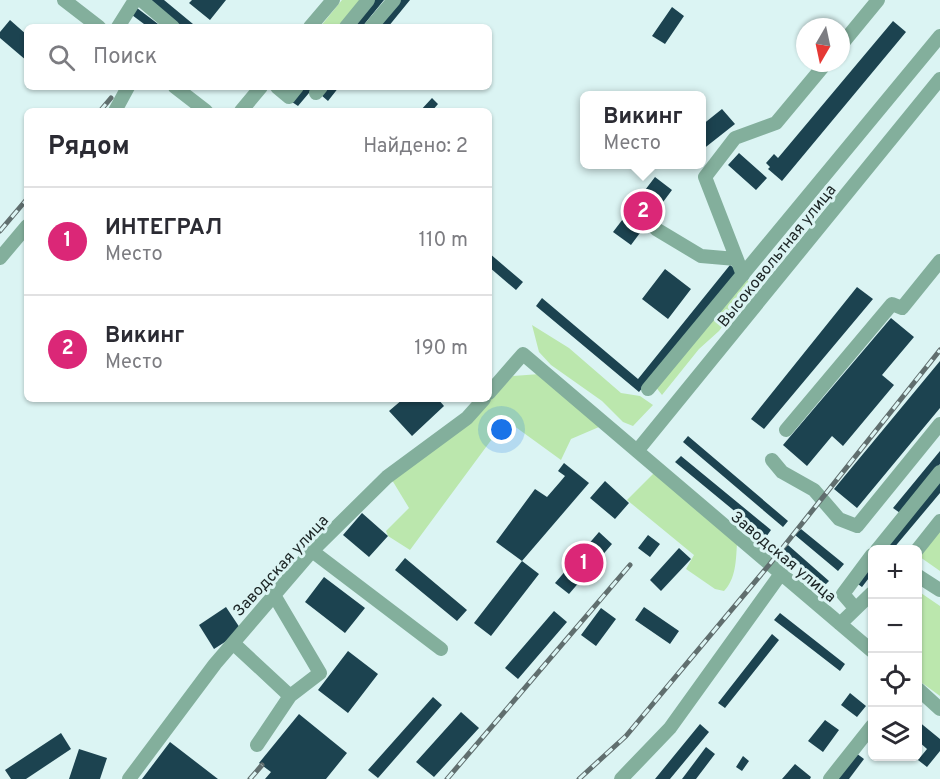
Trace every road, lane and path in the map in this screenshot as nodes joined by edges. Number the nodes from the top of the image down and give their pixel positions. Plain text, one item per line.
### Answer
1 (64, 0) edge
2 (135, 0) edge
3 (141, 0) edge
4 (333, 0) edge
5 (369, 0) edge
6 (394, 0) edge
7 (878, 0) edge
8 (95, 24) edge
9 (120, 24) edge
10 (169, 24) edge
11 (313, 24) edge
12 (349, 24) edge
13 (374, 24) edge
14 (850, 34) edge
15 (940, 36) edge
16 (818, 72) edge
17 (940, 80) edge
18 (126, 90) edge
19 (180, 90) edge
20 (258, 90) edge
21 (281, 90) edge
22 (295, 90) edge
23 (117, 108) edge
24 (202, 108) edge
25 (244, 108) edge
26 (656, 229) dead end
27 (24, 230) edge
28 (0, 258) edge
29 (736, 259) junction
30 (940, 261) edge
31 (743, 275) junction
32 (648, 389) dead end
33 (492, 390) edge
34 (481, 402) edge
35 (940, 424) edge
36 (786, 430) dead end
37 (637, 451) junction
38 (772, 460) dead end
39 (940, 472) edge
40 (938, 525) edge
41 (880, 545) edge
42 (920, 545) edge
43 (312, 551) junction
44 (868, 562) edge
45 (780, 575) junction
46 (922, 579) edge
47 (940, 590) edge
48 (274, 595) junction
49 (868, 597) edge
50 (855, 608) junction
51 (840, 624) junction
52 (233, 644) junction
53 (868, 647) edge
54 (441, 649) dead end
55 (922, 693) edge
56 (290, 696) junction
57 (940, 709) edge
58 (868, 732) edge
59 (257, 745) dead end
60 (129, 779) edge
61 (621, 779) edge
62 (830, 779) edge

1 - 8 street
2 - 9 street
3 - 10 street
4 - 11 street
5 - 12 street
6 - 13 street
7 - 14 street
15 - 31 street
16 - 29 street
17 - 37 street, Высоковольтная улица
18 - 23 street
19 - 24 street
20 - 25 street
21 - 22 street
26 - 29 street
27 - 28 street
29 - 31 street
30 - 36 street
31 - 32 street
33 - 37 street, Заводская улица
34 - 43 street, Заводская улица
35 - 38 street
37 - 45 street, Заводская улица
39 - 41 street
40 - 42 street
43 - 48 street, Заводская улица
43 - 54 street
44 - 50 street
45 - 51 street, Заводская улица
45 - 61 street
46 - 47 street
48 - 52 street, Заводская улица
48 - 56 street
49 - 50 street
50 - 51 street
51 - 53 street, Заводская улица
52 - 56 street
52 - 60 street, Заводская улица
55 - 57 street
56 - 59 street
58 - 62 street

